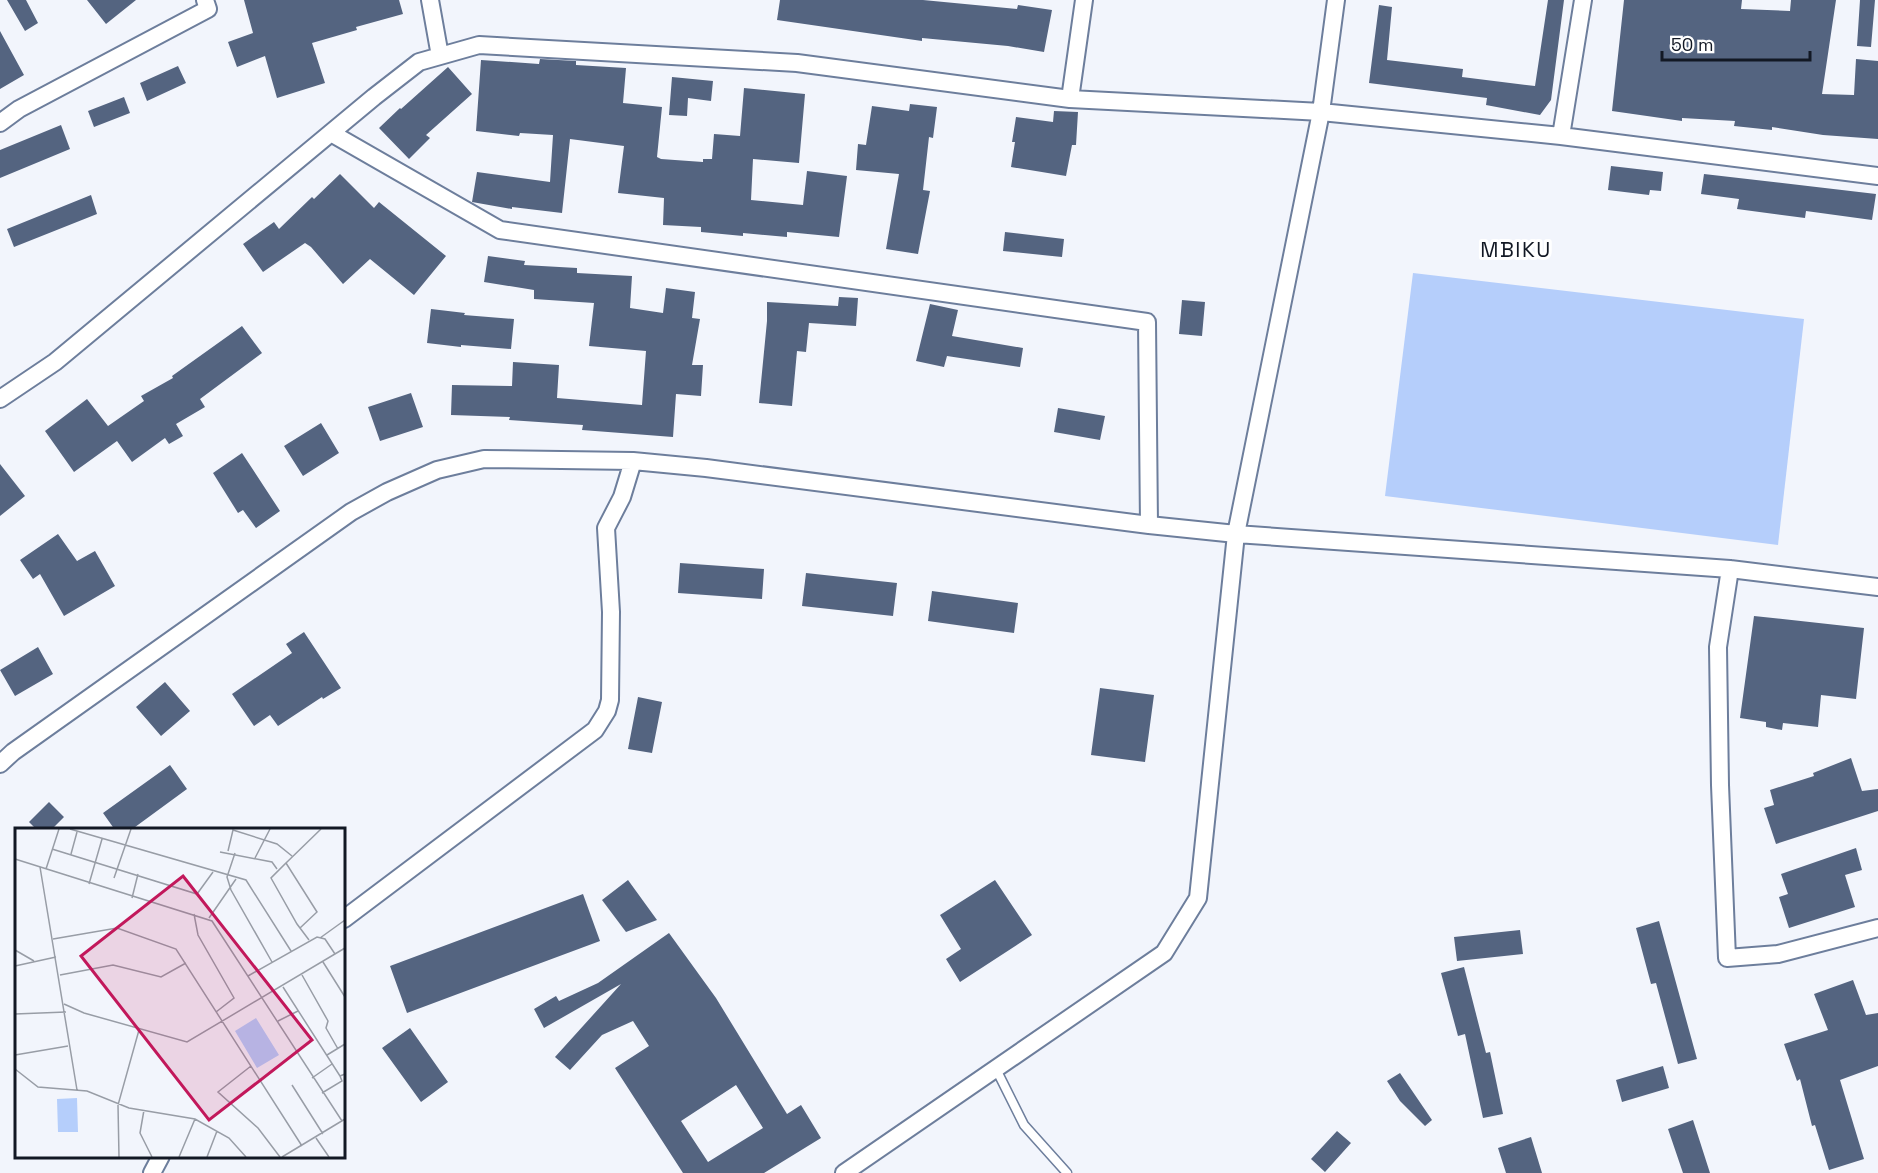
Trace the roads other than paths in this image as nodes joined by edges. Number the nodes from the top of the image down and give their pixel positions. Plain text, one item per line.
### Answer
1 (205, 0) edge
2 (430, 0) edge
3 (1084, 0) edge
4 (1336, 0) edge
5 (1583, 0) edge
6 (440, 56) junction
7 (1070, 99) junction
8 (1321, 112) junction
9 (0, 123) edge
10 (331, 133) junction
11 (1561, 136) junction
12 (1878, 176) edge
13 (0, 399) edge
14 (633, 461) junction
15 (1149, 525) junction
16 (1236, 534) junction
17 (1731, 569) junction
18 (1878, 586) edge
19 (0, 765) edge
20 (345, 918) edge
21 (1878, 928) edge
22 (996, 1069) junction
23 (160, 1158) edge
24 (850, 1171) edge
25 (152, 1173) edge
26 (1067, 1173) edge

1 - 9 street
2 - 6 street
3 - 7 street
4 - 8 street
5 - 11 street
6 - 7 street
6 - 10 street
7 - 8 street
8 - 11 street
8 - 16 street
10 - 13 street
10 - 15 street
11 - 12 street
14 - 15 street
14 - 19 street
14 - 20 street
15 - 16 street
16 - 17 street
16 - 22 street
17 - 18 street
17 - 21 street
22 - 24 street
22 - 26 lane
23 - 25 street

